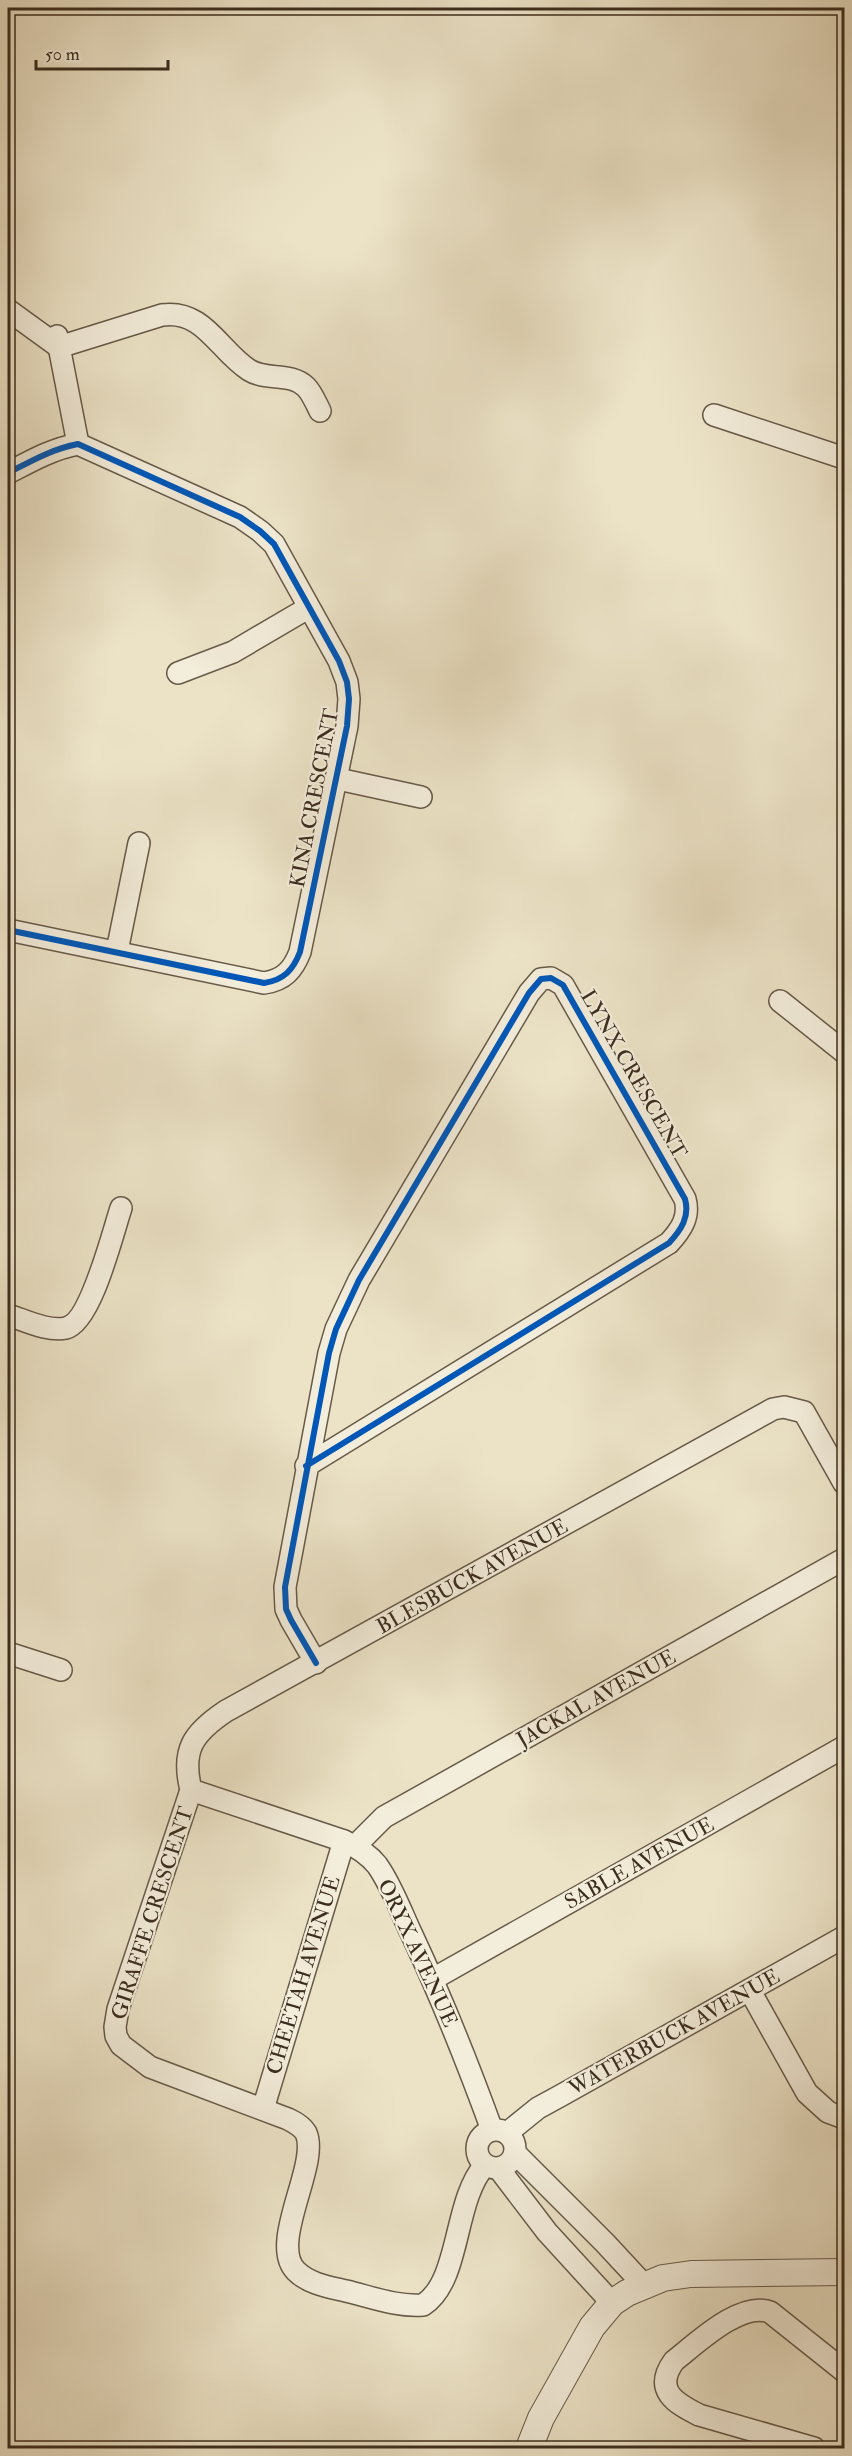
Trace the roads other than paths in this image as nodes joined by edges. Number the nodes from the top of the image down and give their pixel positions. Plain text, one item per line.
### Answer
1 (8, 310) edge
2 (58, 342) junction
3 (320, 411) dead end
4 (714, 415) dead end
5 (78, 444) junction
6 (844, 458) edge
7 (8, 474) edge
8 (308, 608) junction
9 (178, 673) dead end
10 (338, 779) junction
11 (421, 797) dead end
12 (139, 843) dead end
13 (8, 930) edge
14 (117, 951) junction
15 (780, 1001) dead end
16 (844, 1052) edge
17 (121, 1208) dead end
18 (8, 1315) edge
19 (306, 1466) junction
20 (844, 1483) edge
21 (844, 1559) edge
22 (8, 1653) edge
23 (316, 1663) junction
24 (61, 1670) dead end
25 (844, 1747) edge
26 (191, 1790) junction
27 (350, 1844) junction
28 (844, 1937) edge
29 (433, 1979) junction
30 (750, 1990) junction
31 (263, 2109) junction
32 (844, 2118) edge
33 (500, 2132) junction
34 (516, 2154) junction
35 (492, 2167) junction
36 (844, 2272) edge
37 (643, 2284) junction
38 (612, 2303) junction
39 (844, 2371) edge
40 (529, 2448) edge
41 (814, 2448) edge

1 - 2 street
2 - 3 street
2 - 5 street
4 - 6 street
5 - 7 street
5 - 8 street, KINA CRESCENT
8 - 9 street
8 - 10 street, KINA CRESCENT
10 - 11 street, KINA CRESCENT
10 - 14 street, KINA CRESCENT
12 - 14 street
13 - 14 street, KINA CRESCENT
15 - 16 street
17 - 18 street
19 - 19 street, LYNX CRESCENT
19 - 23 street, LYNX CRESCENT
20 - 23 street, BLESBUCK AVENUE
21 - 27 street, JACKAL AVENUE
22 - 24 street
23 - 26 street, BLESBUCK AVENUE
25 - 29 street, SABLE AVENUE
26 - 27 street, ORYX AVENUE
26 - 31 street, GIRAFFE CRESCENT
27 - 29 street, ORYX AVENUE
27 - 31 street, CHEETAH AVENUE
28 - 30 street, WATERBUCK AVENUE
29 - 33 street, ORYX AVENUE
30 - 32 street
30 - 33 street, WATERBUCK AVENUE
31 - 35 street, GIRAFFE CRESCENT
33 - 34 street
33 - 35 street
34 - 35 street
34 - 37 street
35 - 38 street
36 - 37 street
37 - 38 street
38 - 40 street
39 - 41 street

